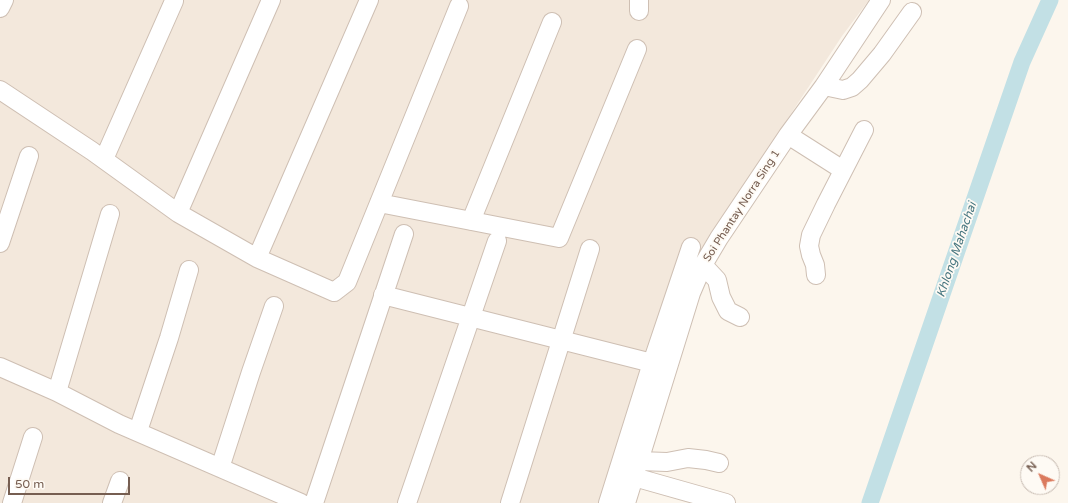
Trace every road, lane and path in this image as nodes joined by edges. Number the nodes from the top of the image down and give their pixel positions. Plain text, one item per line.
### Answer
1 (4, 0) edge
2 (271, 0) edge
3 (369, 0) edge
4 (881, 0) edge
5 (174, 1) dead end
6 (459, 6) dead end
7 (0, 8) edge
8 (912, 12) dead end
9 (552, 22) dead end
10 (637, 49) dead end
11 (824, 86) junction
12 (0, 90) edge
13 (864, 130) dead end
14 (788, 135) junction
15 (29, 156) dead end
16 (104, 160) junction
17 (843, 170) junction
18 (379, 203) junction
19 (178, 213) junction
20 (110, 214) dead end
21 (471, 221) junction
22 (404, 234) dead end
23 (497, 242) dead end
24 (0, 244) edge
25 (691, 247) dead end
26 (590, 249) dead end
27 (256, 258) junction
28 (703, 265) junction
29 (189, 270) dead end
30 (816, 275) dead end
31 (383, 295) junction
32 (274, 306) dead end
33 (470, 317) junction
34 (740, 317) dead end
35 (561, 339) junction
36 (652, 363) junction
37 (0, 367) edge
38 (57, 392) junction
39 (138, 431) junction
40 (33, 437) dead end
41 (719, 463) dead end
42 (220, 468) junction
43 (636, 470) junction
44 (120, 481) dead end
45 (12, 503) edge
46 (112, 503) edge
47 (301, 503) edge
48 (314, 503) edge
49 (407, 503) edge
50 (510, 503) edge
51 (608, 503) edge
52 (626, 503) edge
53 (726, 503) edge

1 - 7 street
2 - 19 street
3 - 27 street
4 - 11 street, Soi Phantay Norra Sing 1
5 - 16 street
6 - 18 street
8 - 11 street
9 - 21 street
10 - 21 street
11 - 14 street, Soi Phantay Norra Sing 1
12 - 16 street
13 - 17 street
14 - 17 street
14 - 28 street, Soi Phantay Norra Sing 1
15 - 24 street
16 - 19 street
17 - 30 street
18 - 21 street
18 - 27 street
19 - 27 street
20 - 38 street
22 - 31 street
23 - 33 street
25 - 36 street
26 - 35 street
28 - 34 street
28 - 43 street, Soi Phantay Norra Sing 1
29 - 39 street
31 - 33 street
31 - 48 street
32 - 42 street
33 - 35 street
33 - 49 street
35 - 36 street
35 - 50 street
36 - 51 street
37 - 38 street
38 - 39 street
39 - 42 street
40 - 45 street
41 - 43 street
42 - 47 street
43 - 52 street, Soi Phantay Norra Sing 1
43 - 53 street
44 - 46 street

